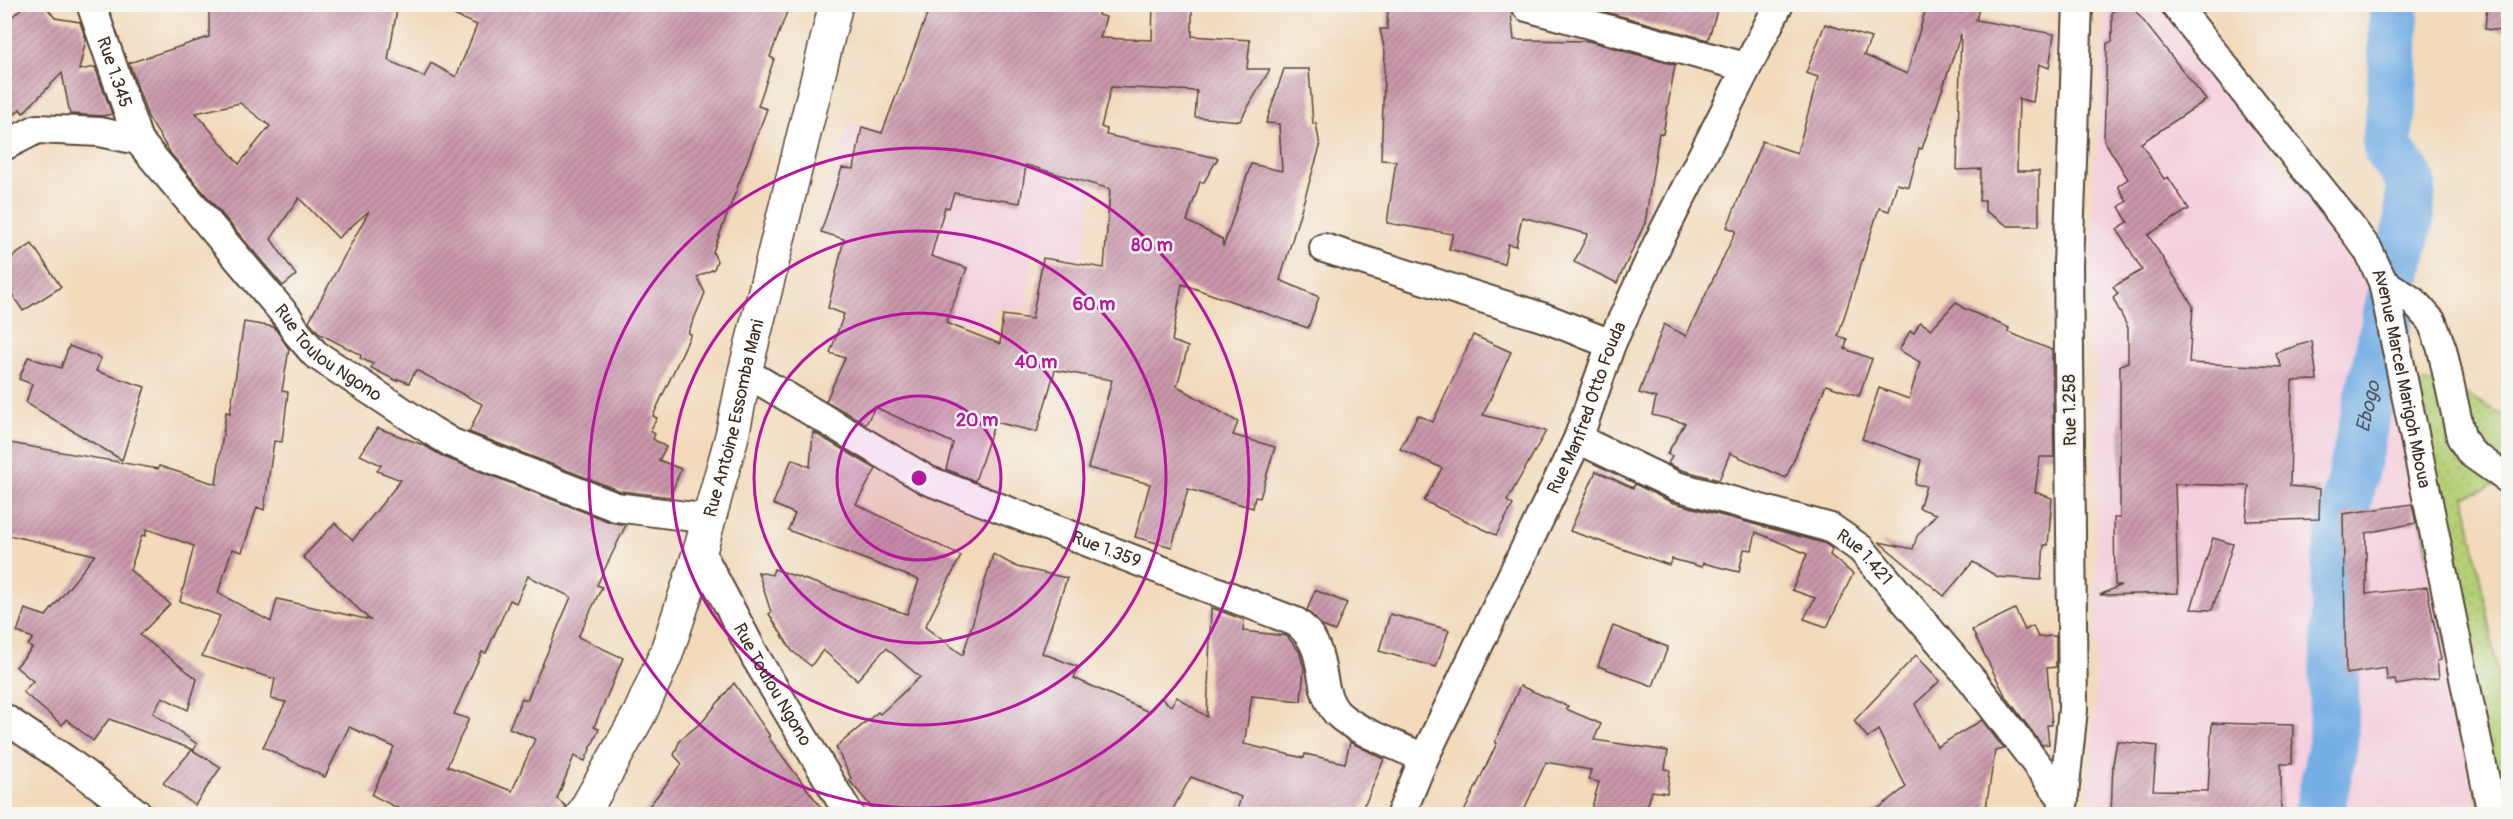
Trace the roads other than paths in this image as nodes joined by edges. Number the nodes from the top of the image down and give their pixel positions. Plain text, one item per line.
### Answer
1 (92, 4) edge
2 (836, 4) edge
3 (1779, 4) edge
4 (2078, 4) edge
5 (2175, 4) edge
6 (1527, 7) dead end
7 (1745, 67) junction
8 (138, 140) junction
9 (4, 146) edge
10 (1324, 248) dead end
11 (2383, 282) junction
12 (1611, 344) junction
13 (745, 372) junction
14 (1578, 439) junction
15 (2508, 479) edge
16 (709, 519) junction
17 (700, 551) junction
18 (4, 718) edge
19 (1424, 758) junction
20 (2063, 807) edge
21 (138, 814) edge
22 (583, 814) edge
23 (849, 814) edge
24 (1401, 814) edge
25 (2492, 814) edge

1 - 8 street, Rue 1.345
2 - 13 main road, Rue Antoine Essomba Mani
3 - 7 street, Rue Manfred Otto Fouda
4 - 20 street, Rue 1.258
5 - 11 street, Avenue Marcel Marigoh Mboua
6 - 7 street
7 - 12 street, Rue Manfred Otto Fouda
8 - 9 street
8 - 16 street, Rue Toulou Ngono
10 - 12 street
11 - 15 street
11 - 25 street, Avenue Marcel Marigoh Mboua
12 - 14 street, Rue Manfred Otto Fouda
13 - 16 main road, Rue Antoine Essomba Mani
13 - 19 street, Rue 1.359
14 - 19 street, Rue Manfred Otto Fouda
14 - 20 street, Rue 1.421
16 - 17 main road, Rue Antoine Essomba Mani
17 - 22 main road, Rue Antoine Essomba Mani
17 - 23 street, Rue Toulou Ngono
18 - 21 street
19 - 24 street, Rue Manfred Otto Fouda

